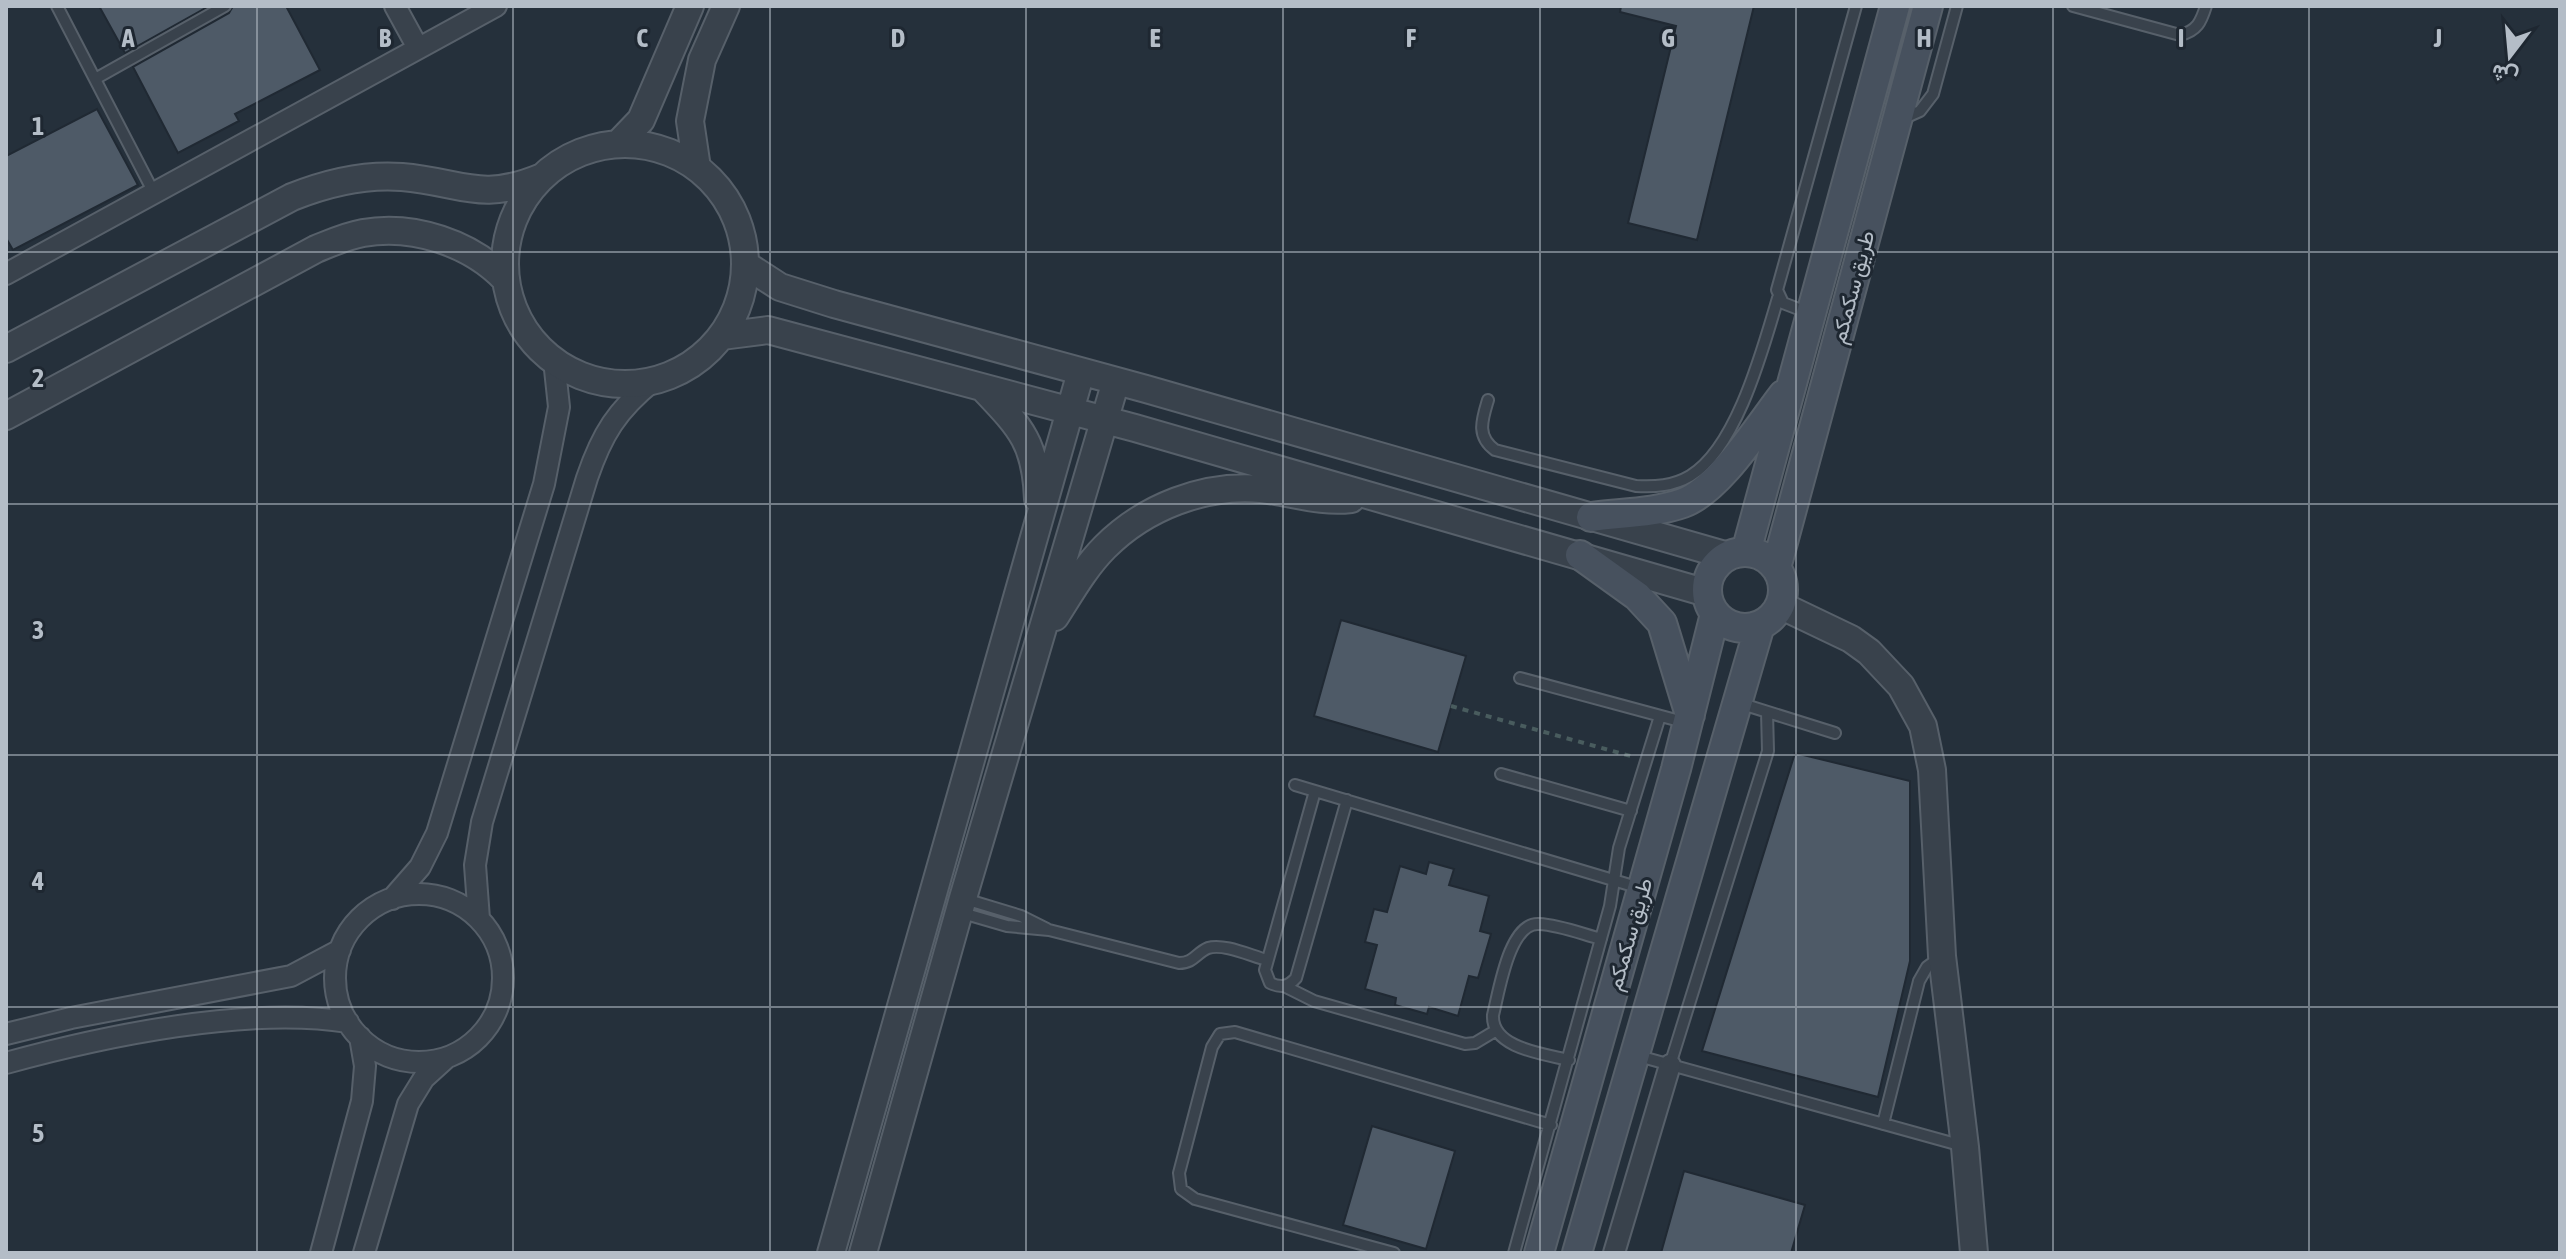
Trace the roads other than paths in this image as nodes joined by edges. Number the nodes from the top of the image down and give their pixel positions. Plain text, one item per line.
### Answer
1 (57, 6) edge
2 (225, 6) edge
3 (395, 6) edge
4 (496, 6) edge
5 (690, 6) edge
6 (726, 6) edge
7 (1856, 6) edge
8 (1895, 6) edge
9 (1928, 6) edge
10 (1957, 6) edge
11 (2073, 6) edge
12 (2206, 6) edge
13 (418, 48) junction
14 (95, 79) junction
15 (1896, 121) junction
16 (618, 144) junction
17 (697, 168) junction
18 (542, 177) junction
19 (154, 193) junction
20 (746, 265) junction
21 (6, 274) edge
22 (506, 280) junction
23 (1778, 298) junction
24 (1810, 313) junction
25 (722, 336) junction
26 (6, 349) edge
27 (554, 360) junction
28 (1081, 372) junction
29 (653, 381) junction
30 (1116, 381) junction
31 (1791, 385) junction
32 (984, 389) junction
33 (1488, 400) dead end
34 (1070, 411) junction
35 (6, 416) edge
36 (1105, 420) junction
37 (1366, 494) junction
38 (1591, 517) junction
39 (1038, 523) junction
40 (1737, 554) junction
41 (1580, 555) junction
42 (1776, 568) junction
43 (1711, 603) junction
44 (1780, 605) junction
45 (1760, 625) junction
46 (1039, 643) junction
47 (1520, 678) dead end
48 (1737, 702) junction
49 (1767, 712) junction
50 (1660, 716) junction
51 (1690, 720) junction
52 (1835, 733) dead end
53 (1501, 774) dead end
54 (1295, 785) dead end
55 (1315, 791) junction
56 (1347, 800) junction
57 (1631, 811) junction
58 (1614, 881) junction
59 (1642, 889) junction
60 (392, 899) junction
61 (961, 905) junction
62 (479, 919) junction
63 (1601, 939) junction
64 (340, 950) junction
65 (1942, 956) junction
66 (1267, 960) junction
67 (1284, 986) junction
68 (354, 1030) junction
69 (1495, 1031) junction
70 (6, 1034) edge
71 (1633, 1055) junction
72 (447, 1058) junction
73 (1569, 1060) junction
74 (6, 1063) edge
75 (1670, 1065) junction
76 (1883, 1124) junction
77 (1551, 1125) junction
78 (1965, 1147) junction
79 (321, 1253) edge
80 (364, 1253) edge
81 (831, 1253) edge
82 (863, 1253) edge
83 (1394, 1253) edge
84 (1514, 1253) edge
85 (1539, 1253) edge
86 (1577, 1253) edge
87 (1614, 1253) edge
88 (1974, 1253) edge

1 - 14 lane
2 - 14 lane
3 - 13 street
4 - 13 street
5 - 16 street
6 - 17 street
7 - 23 lane
8 - 24 main road, طريق سكمكم
9 - 15 main road, طريق سكمكم
10 - 15 lane
11 - 12 lane
13 - 19 street
14 - 19 lane
15 - 42 main road, طريق سكمكم
16 - 17 street
16 - 18 street
17 - 20 street
18 - 22 street
18 - 26 street
19 - 21 street
20 - 25 street
20 - 28 street
22 - 27 street
22 - 35 street
23 - 24 lane
23 - 33 lane
24 - 31 main road, طريق سكمكم
25 - 29 street
25 - 32 street
27 - 29 street
27 - 60 street
28 - 30 street
28 - 34 street
29 - 62 street
30 - 36 street
30 - 38 street
31 - 38 main road
31 - 40 main road, طريق سكمكم
32 - 34 street
32 - 39 street
34 - 36 street
34 - 39 street
36 - 37 street
36 - 46 street
37 - 41 street
37 - 46 street
38 - 40 street
39 - 81 street
40 - 42 main road
40 - 43 main road
41 - 43 street
41 - 51 main road
42 - 44 main road
43 - 45 main road
43 - 51 main road, طريق سكمكم
44 - 45 main road
44 - 65 street
45 - 48 main road, طريق سكمكم
46 - 61 street
47 - 50 lane
48 - 49 lane
48 - 71 main road, طريق سكمكم
49 - 52 lane
49 - 75 lane
50 - 51 lane
50 - 57 lane
51 - 59 main road, طريق سكمكم
53 - 57 lane
54 - 55 lane
55 - 56 lane
55 - 66 lane
56 - 58 lane
56 - 67 lane
57 - 58 lane
58 - 59 lane
58 - 63 lane
59 - 85 main road, طريق سكمكم
60 - 62 street
60 - 64 street
61 - 66 lane
61 - 82 street
62 - 72 street
63 - 69 lane
63 - 73 lane
64 - 68 street
64 - 70 street
65 - 76 lane
65 - 78 street
66 - 67 lane
67 - 69 lane
68 - 72 street
68 - 74 street
68 - 79 street
69 - 73 lane
71 - 75 lane
71 - 86 main road, طريق سكمكم
72 - 80 street
73 - 77 lane
75 - 76 lane
75 - 87 street
76 - 78 lane
77 - 83 lane
77 - 84 lane
78 - 88 street

